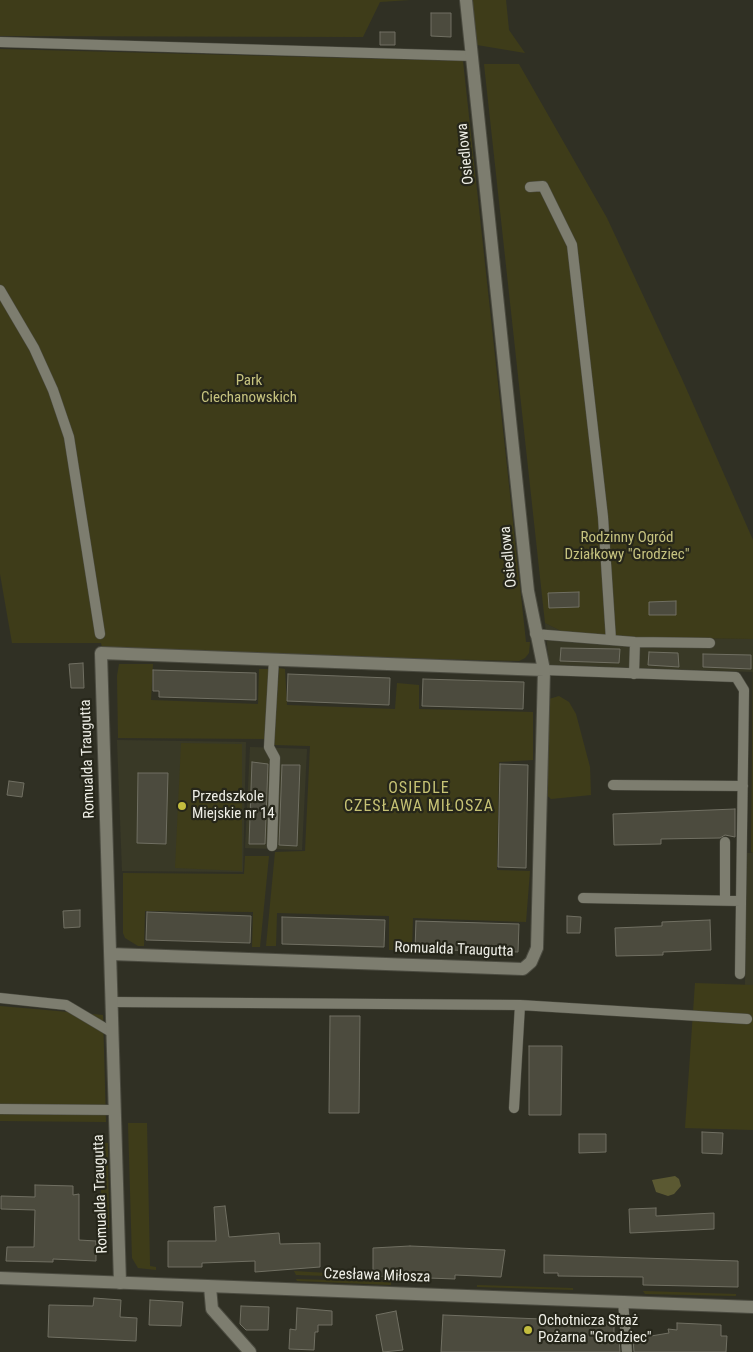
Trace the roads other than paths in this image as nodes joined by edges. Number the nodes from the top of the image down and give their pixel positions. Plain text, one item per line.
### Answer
1 (466, 0) edge
2 (0, 42) edge
3 (472, 56) junction
4 (530, 187) dead end
5 (0, 290) edge
6 (100, 634) dead end
7 (535, 634) junction
8 (610, 640) junction
9 (635, 642) junction
10 (710, 643) dead end
11 (274, 659) junction
12 (544, 670) junction
13 (634, 674) junction
14 (613, 785) dead end
15 (743, 786) junction
16 (725, 842) dead end
17 (272, 846) dead end
18 (583, 898) dead end
19 (725, 900) junction
20 (741, 900) junction
21 (111, 954) junction
22 (740, 974) dead end
23 (0, 998) edge
24 (113, 1002) junction
25 (520, 1005) junction
26 (747, 1019) dead end
27 (113, 1033) junction
28 (514, 1108) dead end
29 (0, 1109) edge
30 (115, 1110) junction
31 (0, 1278) edge
32 (120, 1283) junction
33 (210, 1287) junction
34 (623, 1301) junction
35 (753, 1307) edge
36 (250, 1352) edge
37 (626, 1352) edge

1 - 3 street, Osiedlowa
2 - 3 lane
3 - 7 street, Osiedlowa
4 - 8 lane
5 - 6 lane
7 - 8 lane
7 - 12 street, Osiedlowa
8 - 9 lane
9 - 10 lane
9 - 13 lane
11 - 12 street
11 - 17 lane
11 - 21 street, Romualda Traugutta
12 - 13 lane
12 - 21 street, Romualda Traugutta
13 - 15 lane
14 - 15 lane
15 - 20 lane
16 - 19 lane
18 - 19 lane
19 - 20 lane
20 - 22 lane
21 - 24 street, Romualda Traugutta
23 - 27 lane
24 - 25 lane
24 - 27 street, Romualda Traugutta
25 - 26 lane
25 - 28 lane
27 - 30 street, Romualda Traugutta
29 - 30 lane
30 - 32 street, Romualda Traugutta
31 - 32 street, Czesława Miłosza
32 - 33 street, Czesława Miłosza
33 - 34 street, Czesława Miłosza
33 - 36 street
34 - 35 street, Czesława Miłosza
34 - 37 lane

